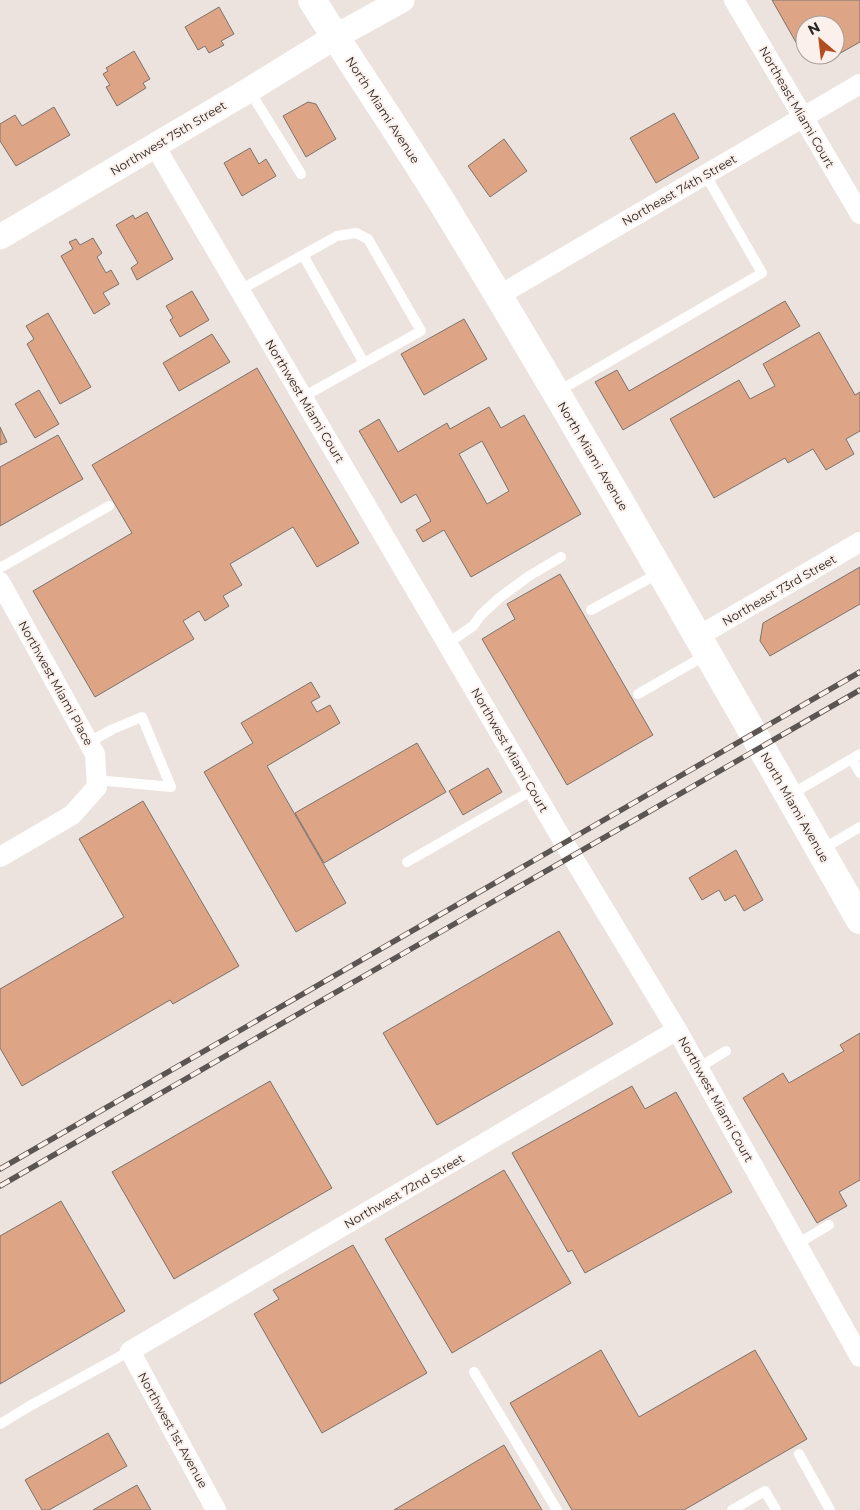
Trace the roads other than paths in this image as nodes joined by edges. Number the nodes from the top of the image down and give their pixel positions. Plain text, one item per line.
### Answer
1 (312, 0) edge
2 (402, 0) edge
3 (734, 0) edge
4 (335, 37) junction
5 (860, 84) edge
6 (249, 90) junction
7 (802, 117) junction
8 (155, 146) junction
9 (301, 174) dead end
10 (705, 174) junction
11 (860, 214) edge
12 (0, 237) edge
13 (303, 255) junction
14 (240, 290) junction
15 (498, 296) junction
16 (364, 363) junction
17 (556, 393) junction
18 (303, 397) junction
19 (109, 506) dead end
20 (860, 542) edge
21 (561, 557) dead end
22 (0, 568) edge
23 (662, 571) junction
24 (0, 582) edge
25 (591, 610) dead end
26 (448, 643) junction
27 (702, 646) junction
28 (638, 694) dead end
29 (89, 742) junction
30 (856, 756) edge
31 (860, 773) edge
32 (97, 784) junction
33 (534, 789) junction
34 (788, 796) junction
35 (860, 827) edge
36 (820, 850) junction
37 (0, 856) edge
38 (407, 862) dead end
39 (860, 920) edge
40 (678, 1030) junction
41 (726, 1052) dead end
42 (698, 1068) junction
43 (829, 1225) dead end
44 (797, 1244) junction
45 (130, 1351) junction
46 (860, 1357) edge
47 (474, 1372) dead end
48 (0, 1424) edge
49 (799, 1454) dead end
50 (216, 1510) edge
51 (557, 1510) edge
52 (732, 1510) edge
53 (776, 1510) edge
54 (830, 1510) edge

1 - 4 main road, North Miami Avenue
2 - 4 street, Northwest 75th Street
3 - 7 street, Northeast Miami Court
4 - 6 street, Northwest 75th Street
4 - 15 main road, North Miami Avenue
5 - 7 street, Northeast 74th Street
6 - 8 street, Northwest 75th Street
6 - 9 lane
7 - 10 street, Northeast 74th Street
7 - 11 street, Northeast Miami Court
8 - 12 street, Northwest 75th Street
8 - 14 street, Northwest Miami Court
10 - 15 street, Northeast 74th Street
10 - 17 lane
13 - 14 lane
13 - 16 lane
13 - 16 lane
14 - 18 street, Northwest Miami Court
15 - 17 main road, North Miami Avenue
16 - 18 lane
17 - 23 main road, North Miami Avenue
18 - 26 street, Northwest Miami Court
19 - 22 lane
20 - 27 street, Northeast 73rd Street
21 - 26 lane
23 - 25 lane
23 - 27 main road, North Miami Avenue
24 - 29 street, Northwest Miami Place
26 - 33 street, Northwest Miami Court
27 - 28 lane
27 - 34 main road, North Miami Avenue
29 - 32 street, Northwest Miami Place
29 - 32 lane
30 - 31 lane
30 - 34 lane
32 - 37 street
33 - 38 lane
33 - 40 street, Northwest Miami Court
34 - 36 main road, North Miami Avenue
35 - 36 lane
36 - 39 main road, North Miami Avenue
40 - 42 street, Northwest Miami Court
40 - 45 street, Northwest 72nd Street
41 - 42 lane
42 - 44 street, Northwest Miami Court
43 - 44 lane
44 - 46 street, Northwest Miami Court
45 - 48 lane
45 - 50 street, Northwest 1st Avenue
47 - 51 lane
49 - 54 lane
52 - 53 lane

